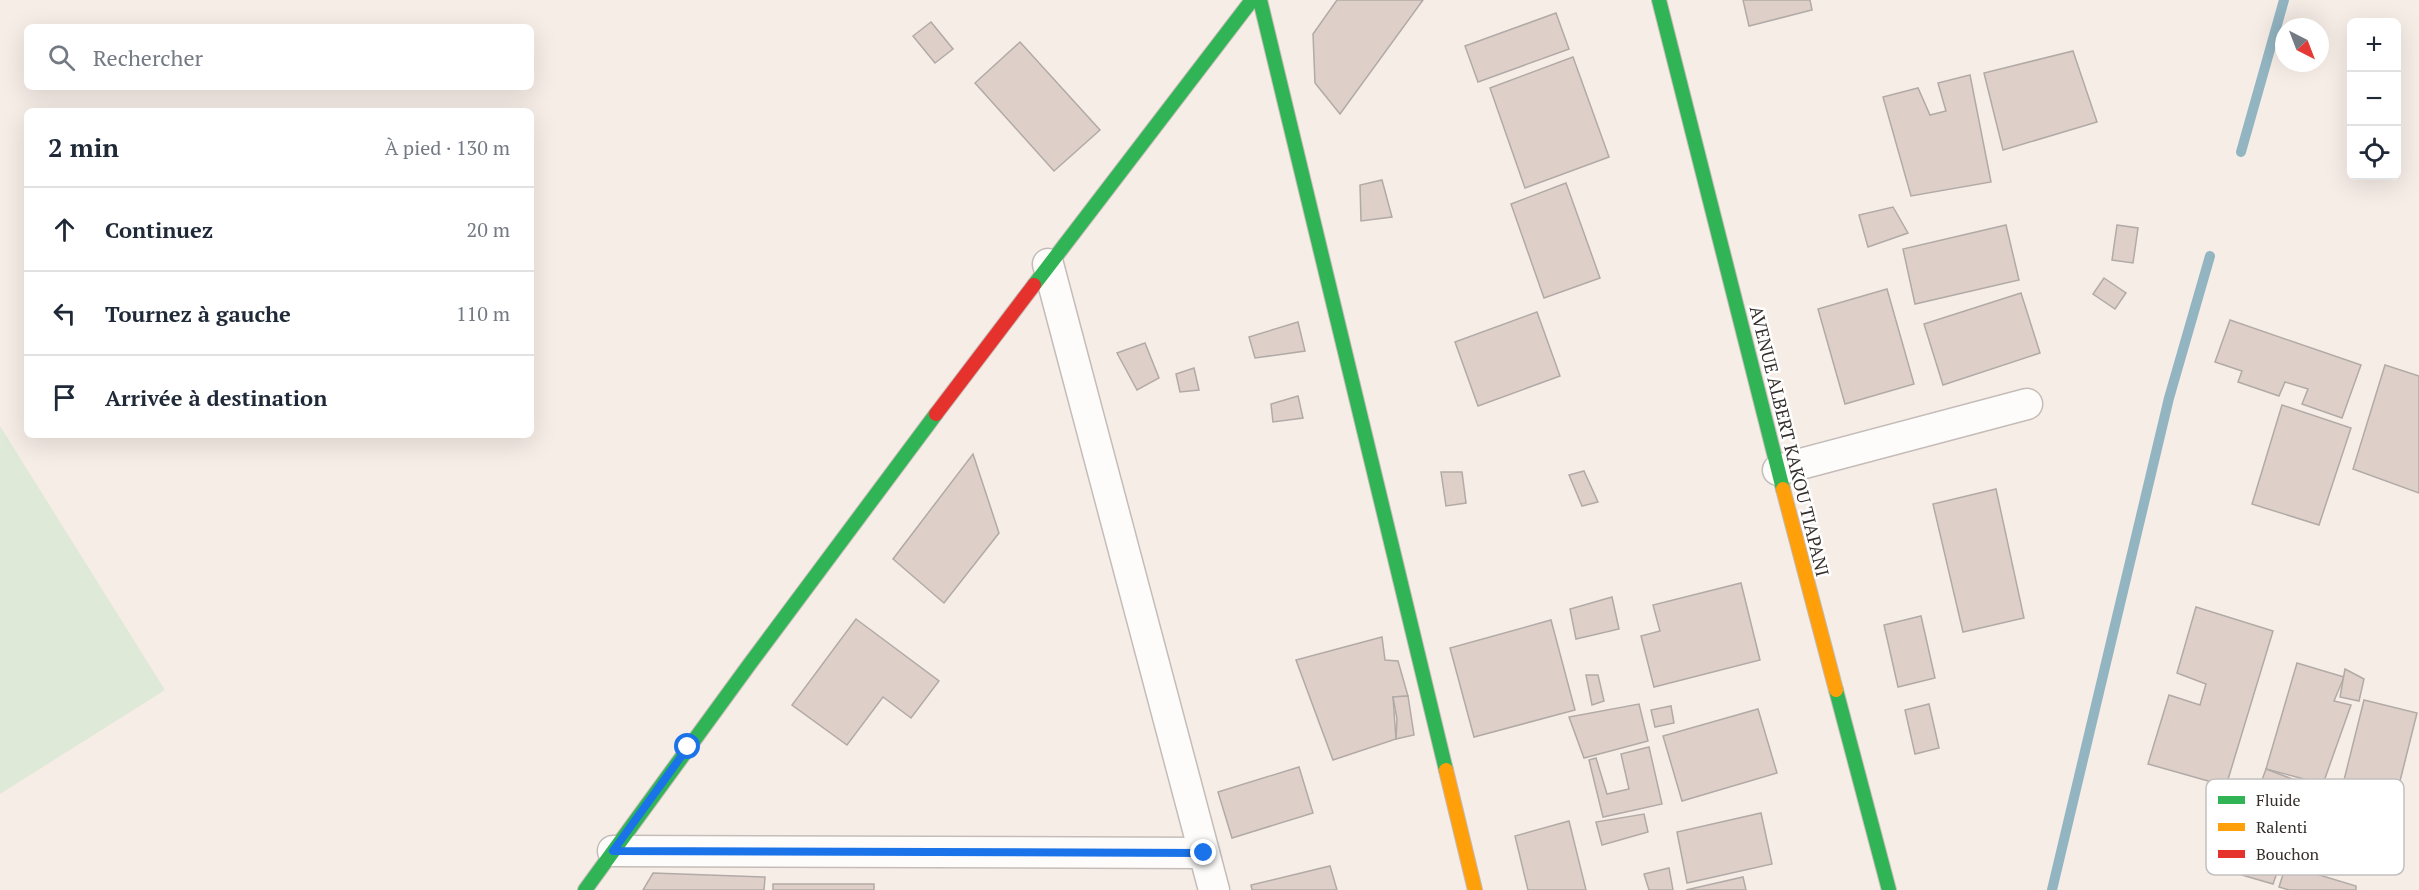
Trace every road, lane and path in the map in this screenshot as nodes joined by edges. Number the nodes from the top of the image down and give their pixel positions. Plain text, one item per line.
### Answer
1 (1252, 0) edge
2 (1260, 0) edge
3 (1659, 0) edge
4 (1048, 264) junction
5 (2026, 404) dead end
6 (1778, 470) junction
7 (613, 851) junction
8 (1204, 853) junction
9 (585, 890) edge
10 (1214, 890) edge
11 (1475, 890) edge
12 (1889, 890) edge

1 - 4 street
2 - 11 street
3 - 6 street, AVENUE ALBERT KAKOU TIAPANI
4 - 7 street
4 - 8 street
5 - 6 street
6 - 12 street, AVENUE ALBERT KAKOU TIAPANI
7 - 8 street
7 - 9 street
8 - 10 street

